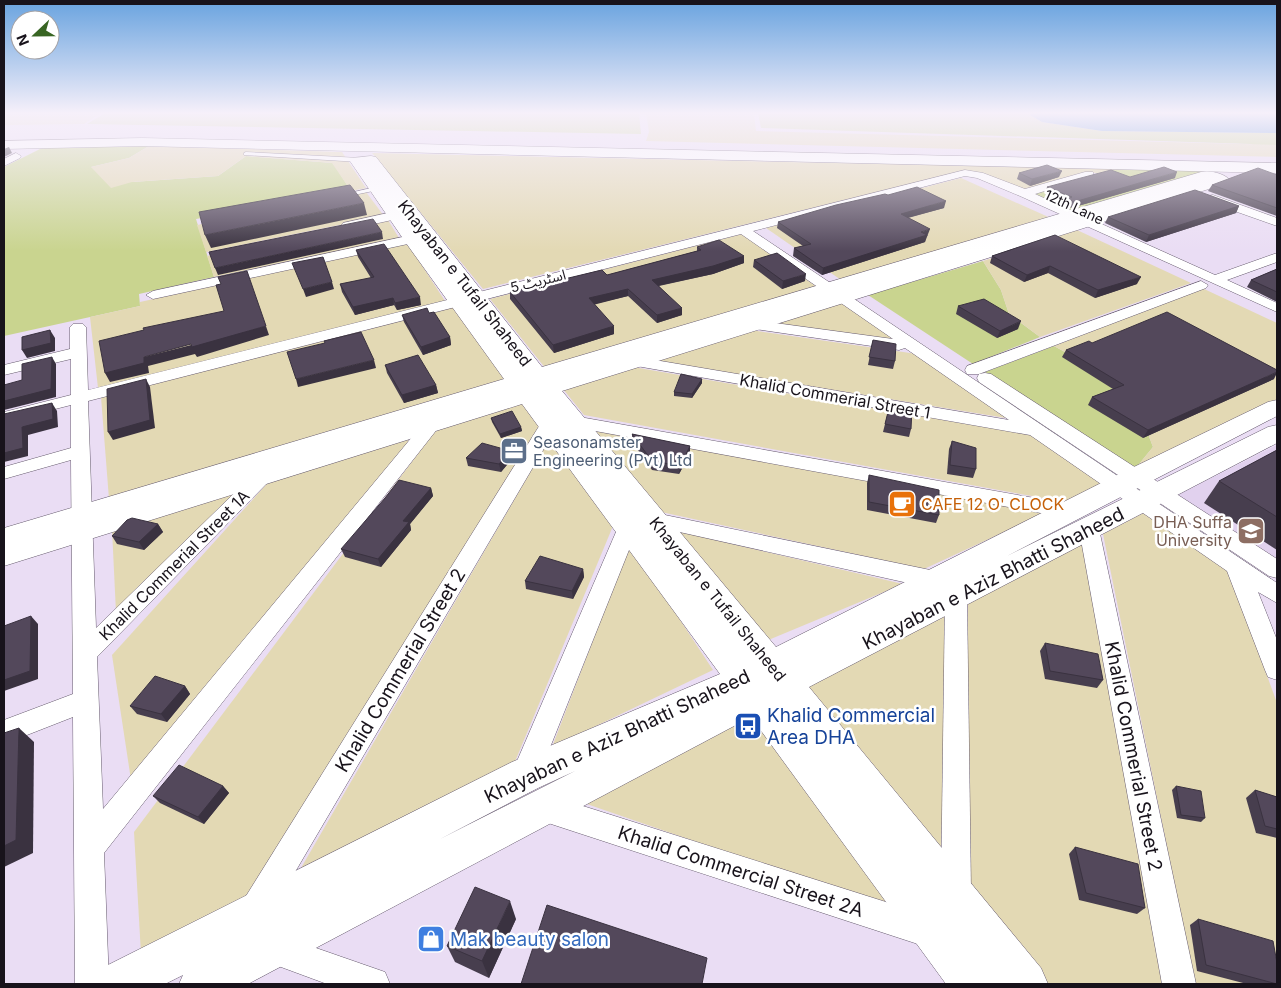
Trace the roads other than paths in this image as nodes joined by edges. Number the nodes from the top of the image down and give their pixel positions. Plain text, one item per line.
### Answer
1 (343, 159) edge
2 (901, 159) edge
3 (1240, 159) edge
4 (360, 160) junction
5 (1277, 160) edge
6 (1277, 168) edge
7 (1089, 174) edge
8 (956, 175) junction
9 (1198, 183) joint
10 (376, 188) junction
11 (1024, 193) junction
12 (339, 196) edge
13 (1277, 208) edge
14 (1257, 215) junction
15 (1074, 221) junction
16 (1277, 222) edge
17 (404, 227) junction
18 (750, 228) junction
19 (329, 229) edge
20 (1277, 257) edge
21 (1208, 282) junction
22 (843, 291) junction
23 (153, 296) dead end
24 (467, 299) junction
25 (1277, 308) edge
26 (1277, 319) edge
27 (753, 325) junction
28 (78, 327) dead end
29 (916, 348) junction
30 (79, 352) junction
31 (631, 362) junction
32 (4, 370) edge
33 (973, 370) junction
34 (533, 385) junction
35 (80, 398) junction
36 (1277, 407) edge
37 (4, 417) edge
38 (433, 423) junction
39 (562, 423) junction
40 (1038, 430) junction
41 (1277, 432) edge
42 (81, 451) junction
43 (4, 473) edge
44 (264, 476) junction
45 (1138, 490) junction
46 (1079, 520) junction
47 (82, 523) junction
48 (642, 523) junction
49 (4, 538) edge
50 (4, 555) edge
51 (1236, 566) junction
52 (1277, 570) edge
53 (946, 588) junction
54 (1277, 594) edge
55 (85, 654) junction
56 (1277, 670) edge
57 (764, 681) junction
58 (86, 700) junction
59 (4, 732) edge
60 (525, 775) junction
61 (545, 808) junction
62 (89, 848) junction
63 (956, 898) junction
64 (250, 918) junction
65 (938, 934) junction
66 (271, 949) junction
67 (92, 984) edge
68 (118, 984) edge
69 (202, 984) edge
70 (373, 984) edge
71 (974, 984) edge
72 (1025, 984) edge
73 (1179, 984) edge

1 - 4 lane
2 - 6 street
3 - 5 street
4 - 10 street, Khayaban e Tufail Shaheed
4 - 24 street, Khayaban e Tufail Shaheed
7 - 11 street
8 - 11 street, 12th Lane
8 - 15 street, 12th Lane
8 - 18 street, اسٹریٹ 5
9 - 14 street
9 - 15 street
10 - 12 lane
10 - 17 street, Khayaban e Tufail Shaheed
11 - 15 street, 12th Lane
13 - 14 street
14 - 16 street
15 - 21 street, 12th Lane
15 - 22 street
17 - 19 street
17 - 23 street
17 - 24 street, Khayaban e Tufail Shaheed
18 - 22 street
18 - 24 street, اسٹریٹ 5
20 - 21 street
21 - 25 street, 12th Lane
21 - 26 street, 12th Lane
21 - 33 street
22 - 27 street
22 - 29 street
22 - 33 street
22 - 34 street
24 - 34 street, Khayaban e Tufail Shaheed
24 - 35 street, اسٹریٹ 5
27 - 29 street
27 - 31 street
28 - 30 street
29 - 40 street
30 - 32 street
30 - 35 street
31 - 34 street
31 - 40 street, Khalid Commerial Street 1
33 - 45 street
34 - 38 street
34 - 39 street, Khayaban e Tufail Shaheed
34 - 47 street
35 - 37 street, اسٹریٹ 5
35 - 42 street
36 - 45 street, Khayaban e Aziz Bhatti Shaheed
38 - 44 street
38 - 62 street
39 - 46 street
39 - 48 street, Khayaban e Tufail Shaheed
39 - 64 street, Khalid Commerial Street 2
40 - 45 street
41 - 45 street, Khayaban e Aziz Bhatti Shaheed
42 - 43 street
42 - 47 street
44 - 47 street
44 - 55 street, Khalid Commerial Street 1A
45 - 46 street, Khayaban e Aziz Bhatti Shaheed
45 - 51 street
45 - 52 street
46 - 53 street, Khayaban e Aziz Bhatti Shaheed
46 - 73 street, Khalid Commerial Street 2
47 - 49 street
47 - 50 street
47 - 55 street
48 - 53 street
48 - 57 street, Khayaban e Tufail Shaheed
48 - 60 street
51 - 54 street
51 - 56 street
53 - 57 street, Khayaban e Aziz Bhatti Shaheed
53 - 63 street
55 - 58 street
57 - 60 street, Khayaban e Aziz Bhatti Shaheed
57 - 61 street, Khayaban e Aziz Bhatti Shaheed
57 - 63 street, Khayaban e Tufail Shaheed
57 - 65 street, Khayaban e Tufail Shaheed
58 - 59 street
58 - 62 street
60 - 64 street, Khayaban e Aziz Bhatti Shaheed
61 - 65 street, Khalid Commercial Street 2A
61 - 66 street, Khayaban e Aziz Bhatti Shaheed
62 - 67 street
63 - 72 street, Khayaban e Tufail Shaheed
64 - 68 street, Khayaban e Aziz Bhatti Shaheed
65 - 71 street, Khayaban e Tufail Shaheed
66 - 69 street, Khayaban e Aziz Bhatti Shaheed
66 - 70 street

